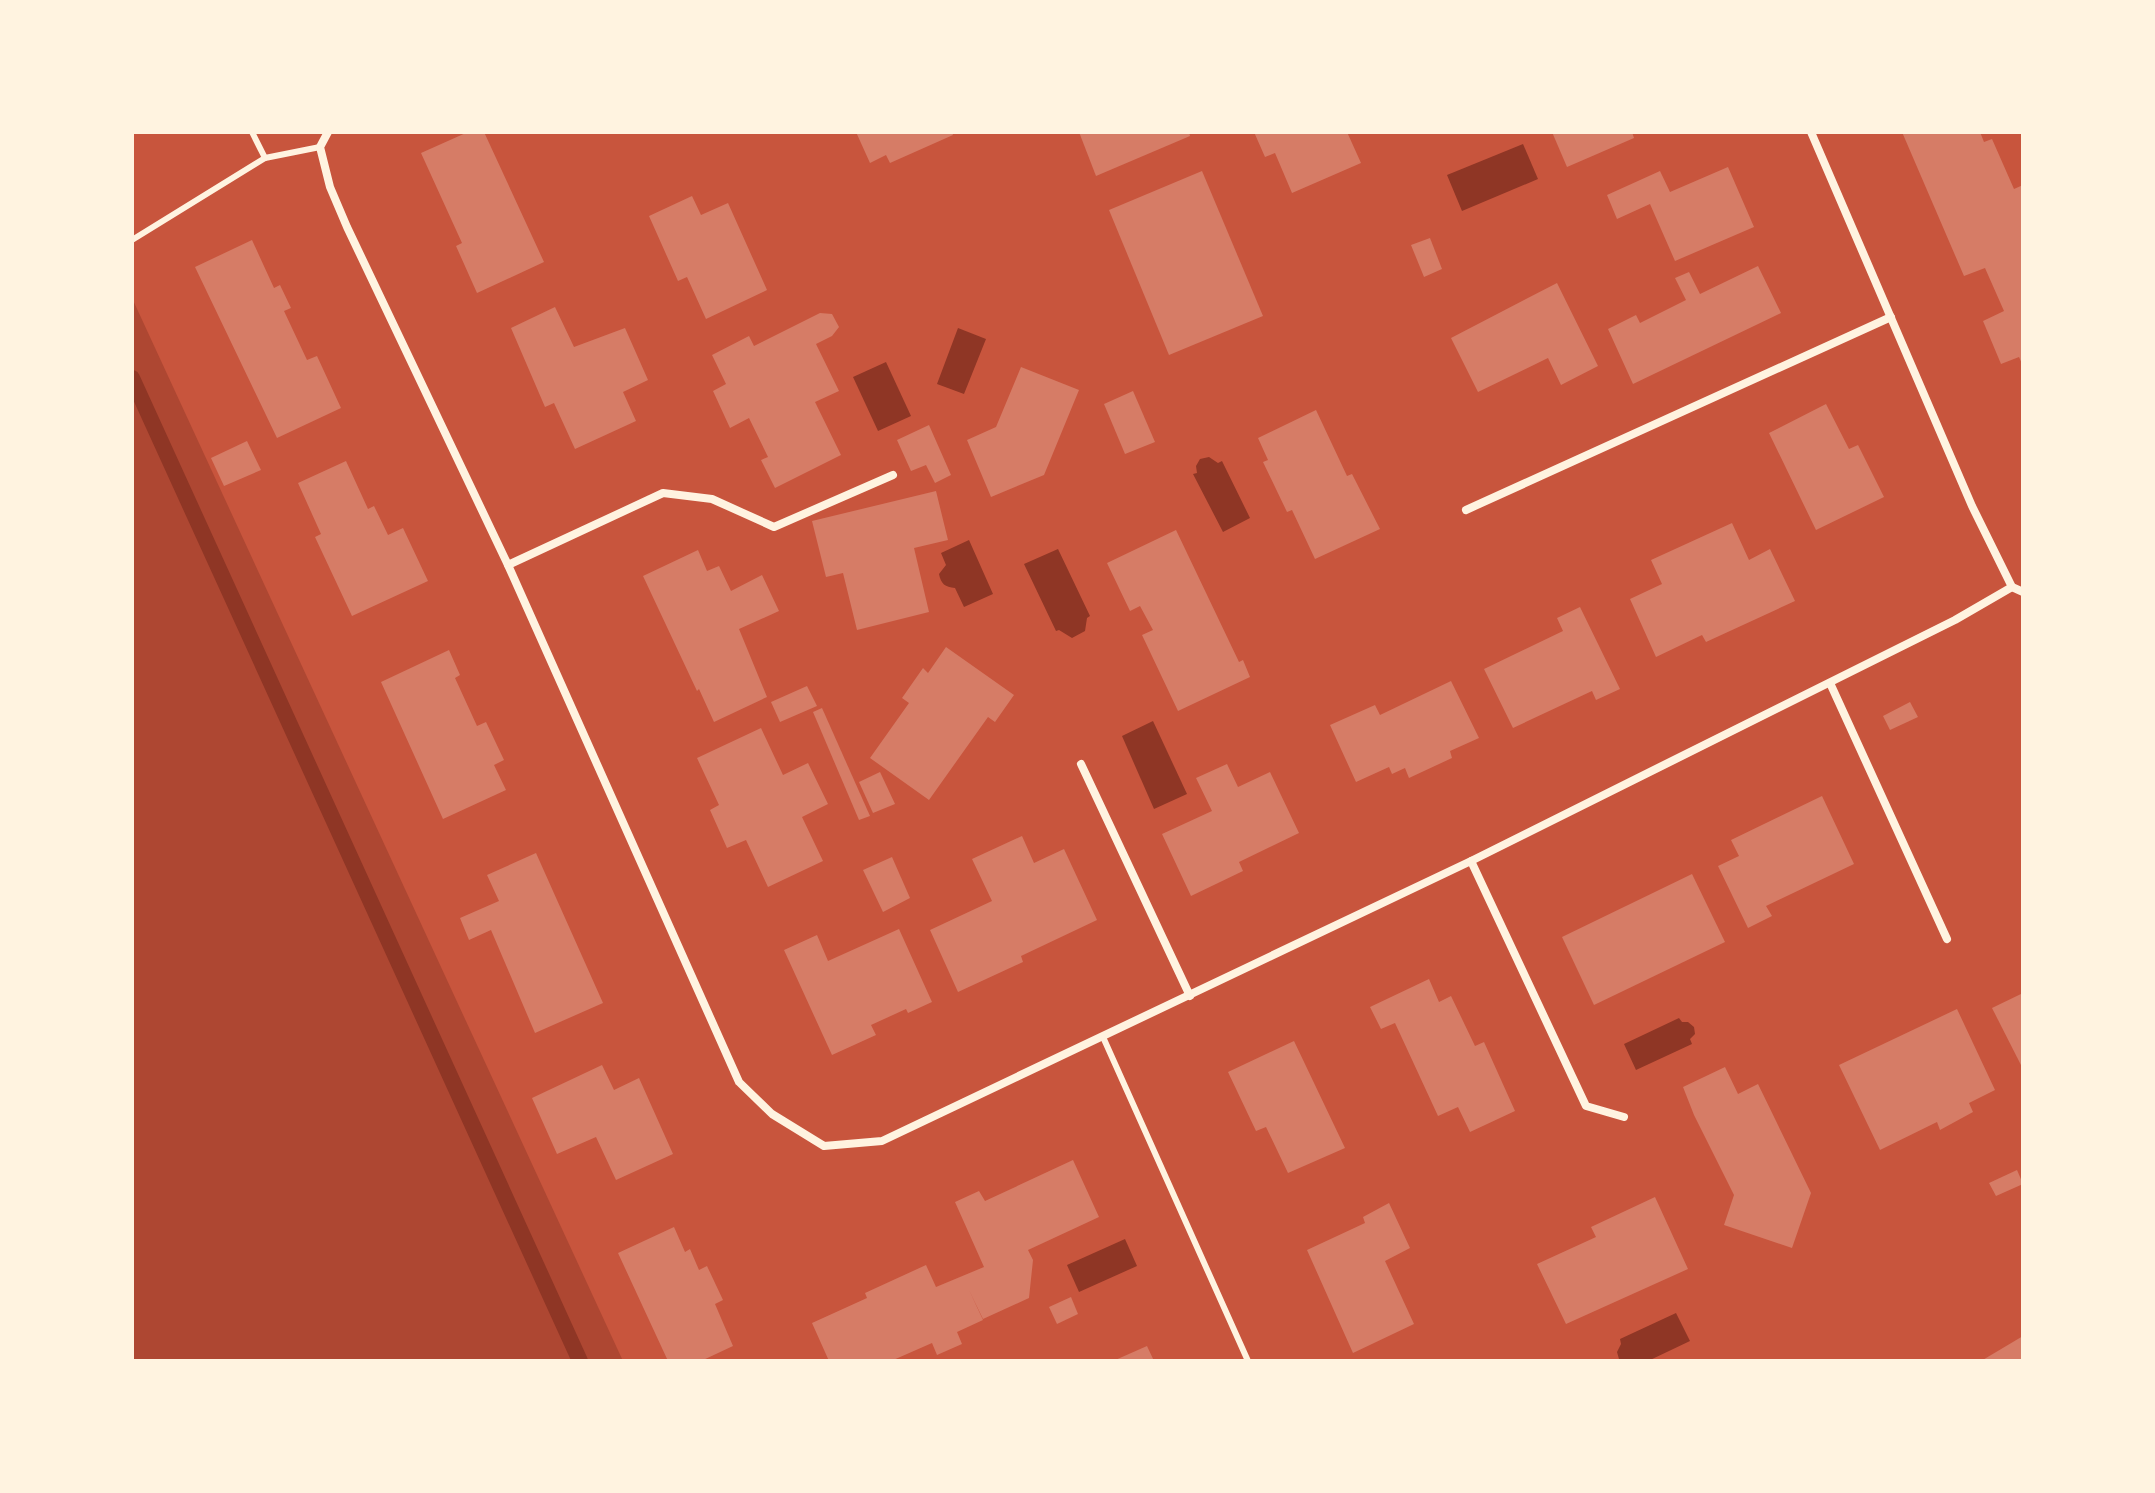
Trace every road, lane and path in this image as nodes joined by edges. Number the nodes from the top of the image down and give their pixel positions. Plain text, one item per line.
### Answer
1 (252, 132) edge
2 (328, 132) edge
3 (1811, 132) edge
4 (320, 147) junction
5 (265, 158) junction
6 (132, 240) edge
7 (1891, 317) junction
8 (893, 475) dead end
9 (1466, 510) dead end
10 (508, 565) junction
11 (2012, 587) junction
12 (2023, 592) edge
13 (1830, 683) junction
14 (1081, 764) dead end
15 (1471, 861) junction
16 (1947, 939) dead end
17 (1190, 996) junction
18 (1103, 1037) junction
19 (1624, 1117) dead end
20 (1248, 1361) edge

1 - 5 lane
2 - 4 street
3 - 7 street
4 - 5 lane
4 - 10 street
5 - 6 lane
7 - 9 street
7 - 11 street
8 - 10 street
10 - 18 street
11 - 12 street
11 - 13 street
13 - 15 street
13 - 16 street
14 - 17 street
15 - 17 street
15 - 19 street
17 - 18 street
18 - 20 lane

